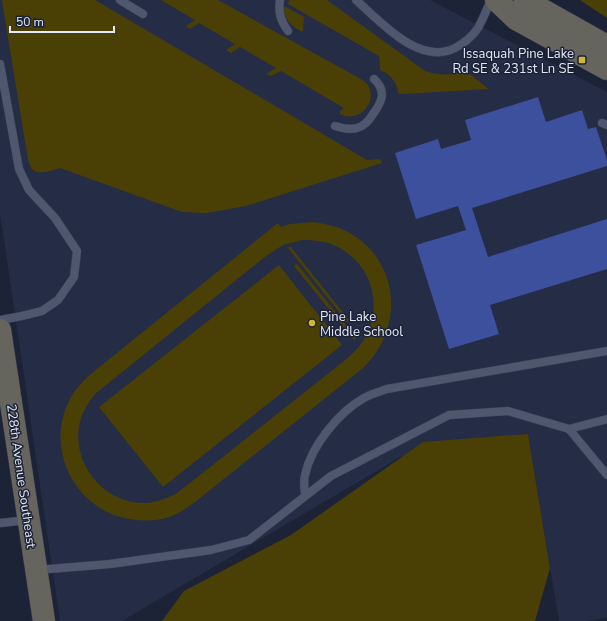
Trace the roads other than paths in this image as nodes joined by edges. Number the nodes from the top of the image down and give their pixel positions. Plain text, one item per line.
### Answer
1 (120, 0) edge
2 (280, 0) edge
3 (356, 0) edge
4 (491, 0) edge
5 (496, 0) edge
6 (525, 0) edge
7 (143, 14) dead end
8 (288, 32) dead end
9 (607, 46) edge
10 (0, 64) edge
11 (607, 69) edge
12 (374, 79) dead end
13 (335, 126) dead end
14 (0, 320) edge
15 (0, 330) edge
16 (607, 351) edge
17 (607, 419) edge
18 (569, 429) junction
19 (607, 475) edge
20 (305, 496) junction
21 (29, 520) junction
22 (0, 523) edge
23 (36, 570) junction
24 (44, 621) edge

1 - 7 lane
2 - 8 lane
3 - 4 lane
5 - 11 main road
6 - 9 main road
10 - 14 lane
12 - 13 lane
15 - 21 main road, 228th Avenue Southeast
16 - 20 lane
17 - 18 lane
18 - 19 lane
18 - 20 lane
20 - 23 lane
21 - 22 lane
21 - 23 main road, 228th Avenue Southeast
23 - 24 main road, 228th Avenue Southeast

